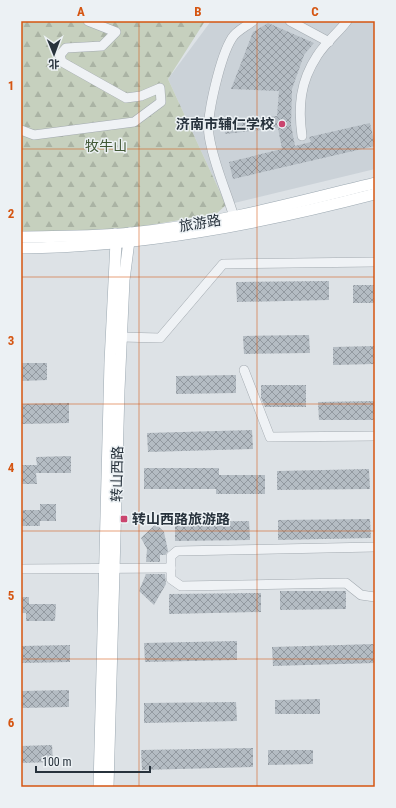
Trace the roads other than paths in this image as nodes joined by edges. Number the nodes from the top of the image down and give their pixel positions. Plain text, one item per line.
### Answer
1 (88, 21) edge
2 (253, 21) edge
3 (290, 21) edge
4 (347, 21) edge
5 (329, 42) junction
6 (21, 130) edge
7 (302, 136) dead end
8 (375, 183) edge
9 (375, 194) edge
10 (234, 217) junction
11 (21, 237) edge
12 (116, 238) junction
13 (129, 238) junction
14 (21, 248) edge
15 (375, 262) edge
16 (122, 337) junction
17 (244, 370) dead end
18 (375, 436) edge
19 (375, 547) edge
20 (110, 568) junction
21 (171, 568) junction
22 (21, 569) edge
23 (375, 597) edge
24 (99, 787) edge
25 (108, 787) edge

1 - 6 street
2 - 10 street
3 - 5 street
4 - 5 street
5 - 7 street
8 - 10 main road, 旅游路
9 - 13 main road, 旅游路
10 - 13 main road, 旅游路
11 - 12 main road, 旅游路
12 - 13 main road, 旅游路
12 - 14 main road, 旅游路
12 - 20 main road, 转山西路
13 - 16 main road, 转山西路
15 - 16 street
16 - 20 main road, 转山西路
17 - 18 street
19 - 21 street
20 - 21 street
20 - 22 street
20 - 24 main road, 转山西路
20 - 25 main road, 转山西路
21 - 23 street

